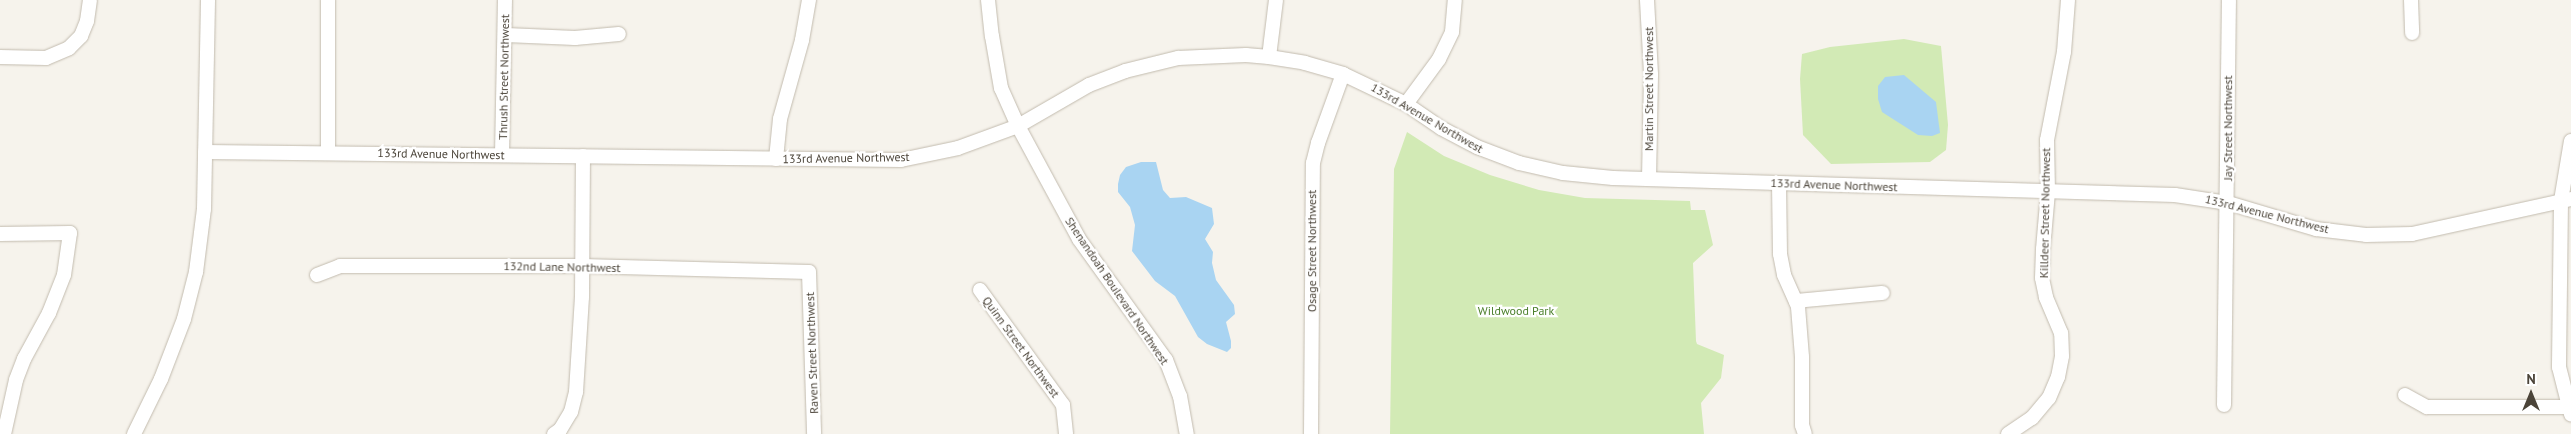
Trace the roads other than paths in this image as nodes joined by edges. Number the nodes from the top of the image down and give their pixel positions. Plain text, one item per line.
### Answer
1 (90, 0) edge
2 (208, 0) edge
3 (328, 0) edge
4 (505, 0) edge
5 (809, 0) edge
6 (988, 0) edge
7 (1276, 0) edge
8 (1455, 0) edge
9 (1647, 0) edge
10 (2068, 0) edge
11 (2229, 0) edge
12 (2412, 0) edge
13 (2412, 33) dead end
14 (619, 34) dead end
15 (506, 35) junction
16 (1269, 56) junction
17 (0, 57) edge
18 (1343, 74) junction
19 (1406, 104) junction
20 (1018, 126) junction
21 (2571, 141) edge
22 (205, 152) junction
23 (328, 152) junction
24 (502, 155) junction
25 (583, 156) junction
26 (776, 159) junction
27 (1649, 178) junction
28 (1779, 183) junction
29 (2048, 192) junction
30 (2566, 200) edge
31 (2228, 203) junction
32 (0, 234) edge
33 (582, 266) junction
34 (809, 272) joint
35 (318, 275) dead end
36 (980, 290) dead end
37 (1883, 293) dead end
38 (1796, 301) junction
39 (2405, 395) dead end
40 (2224, 405) dead end
41 (2570, 411) edge
42 (4, 434) edge
43 (134, 434) edge
44 (555, 434) edge
45 (814, 434) edge
46 (1066, 434) edge
47 (1187, 434) edge
48 (1311, 434) edge
49 (1805, 434) edge
50 (2008, 434) edge

1 - 17 street
2 - 22 street
3 - 23 street
4 - 15 street, Thrush Street Northwest
5 - 26 street
6 - 20 street
7 - 16 street
8 - 19 street
9 - 27 street, Martin Street Northwest
10 - 29 street, Killdeer Street Northwest
11 - 31 street, Jay Street Northwest
12 - 13 street
14 - 15 street
15 - 24 street, Thrush Street Northwest
16 - 18 street, 133rd Avenue Northwest
16 - 20 street, 133rd Avenue Northwest
18 - 19 street, 133rd Avenue Northwest
18 - 48 street, Osage Street Northwest
19 - 27 street, 133rd Avenue Northwest
20 - 26 street, 133rd Avenue Northwest
20 - 47 street, Shenandoah Boulevard Northwest
21 - 30 street
22 - 23 street, 133rd Avenue Northwest
22 - 43 street
23 - 24 street, 133rd Avenue Northwest
24 - 25 street, 133rd Avenue Northwest
25 - 26 street, 133rd Avenue Northwest
25 - 33 street
27 - 28 street, 133rd Avenue Northwest
28 - 29 street, 133rd Avenue Northwest
28 - 38 street
29 - 31 street, 133rd Avenue Northwest
29 - 50 street, Killdeer Street Northwest
30 - 31 street, 133rd Avenue Northwest
30 - 41 street
31 - 40 street, Jay Street Northwest
32 - 42 street
33 - 34 street, 132nd Lane Northwest
33 - 35 street, 132nd Lane Northwest
33 - 44 street
34 - 45 street, Raven Street Northwest
36 - 46 street, Quinn Street Northwest
37 - 38 street
38 - 49 street
39 - 41 street

